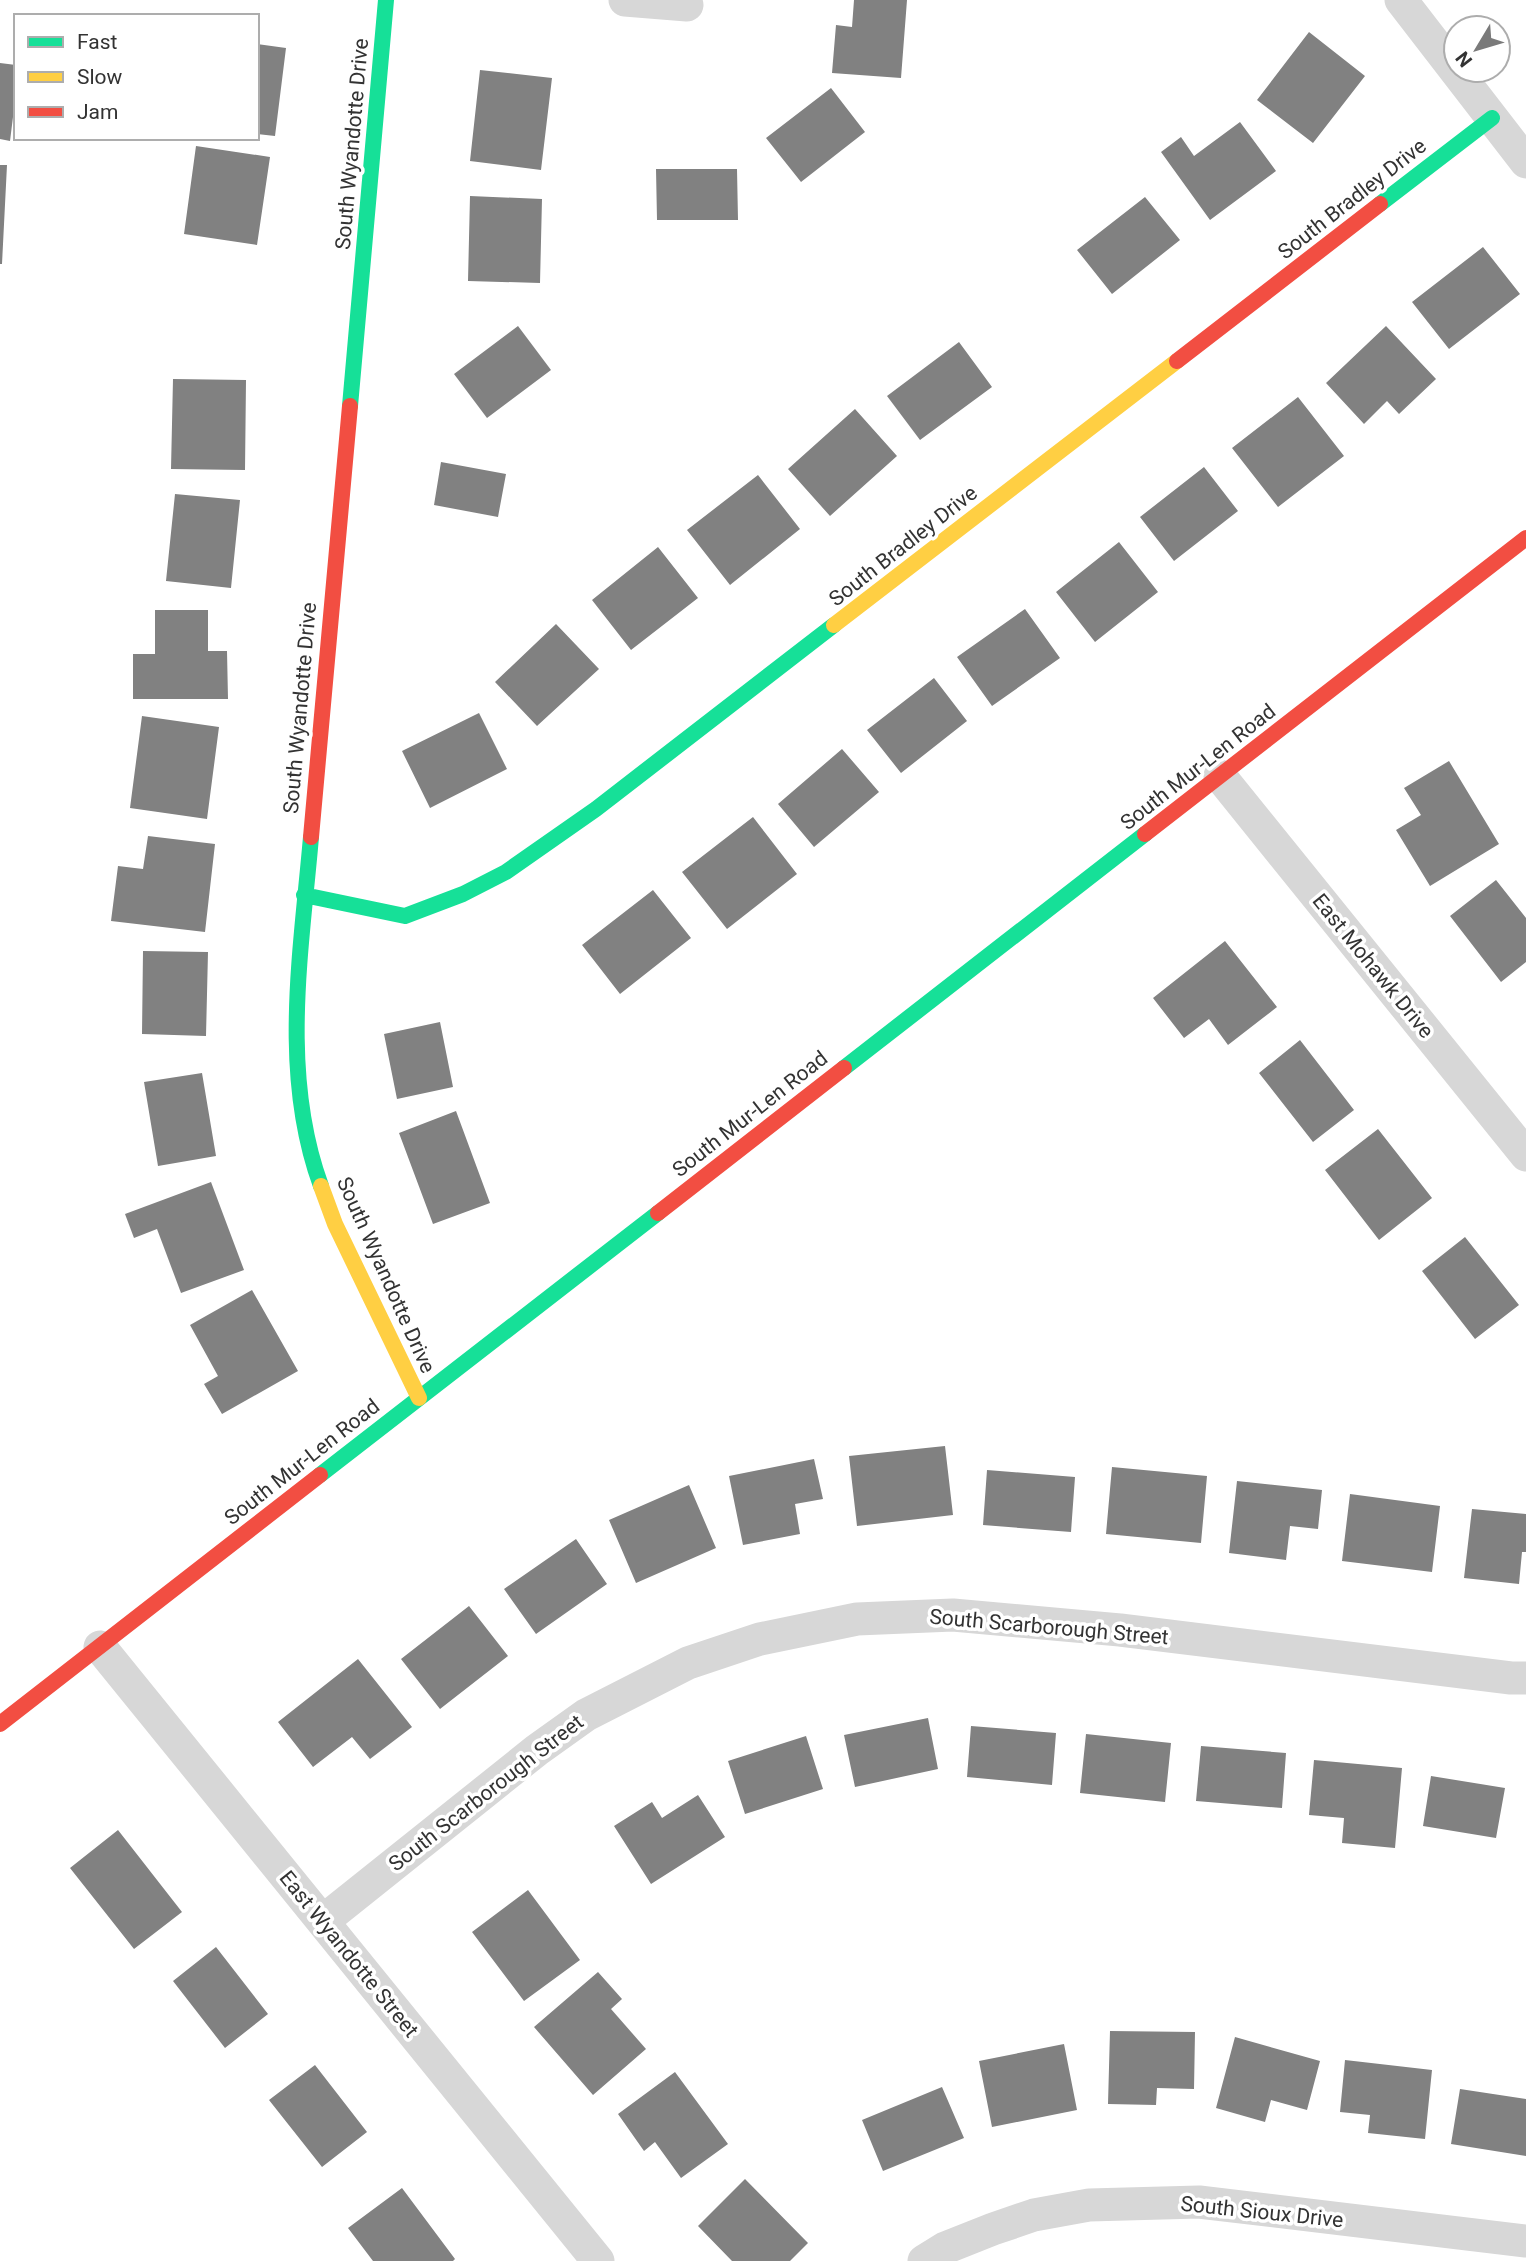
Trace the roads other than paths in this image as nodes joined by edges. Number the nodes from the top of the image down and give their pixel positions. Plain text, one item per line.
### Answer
1 (386, 0) edge
2 (625, 0) edge
3 (1401, 0) edge
4 (687, 5) dead end
5 (1492, 118) junction
6 (1526, 162) edge
7 (1526, 538) edge
8 (1220, 776) junction
9 (304, 895) junction
10 (1526, 1155) edge
11 (419, 1398) junction
12 (100, 1647) junction
13 (1526, 1678) edge
14 (0, 1724) edge
15 (323, 1921) junction
16 (1526, 2241) edge
17 (598, 2261) edge
18 (924, 2261) edge

1 - 9 street, South Wyandotte Drive
2 - 4 street
3 - 5 street
5 - 6 street
5 - 9 street, South Bradley Drive
7 - 8 street, South Mur-Len Road
8 - 10 street, East Mohawk Drive
8 - 11 street, South Mur-Len Road
9 - 11 street, South Wyandotte Drive
11 - 12 street, South Mur-Len Road
12 - 14 street, South Mur-Len Road
12 - 15 street, East Wyandotte Street
13 - 15 street, South Scarborough Street
15 - 17 street, East Wyandotte Street
16 - 18 street, South Sioux Drive

